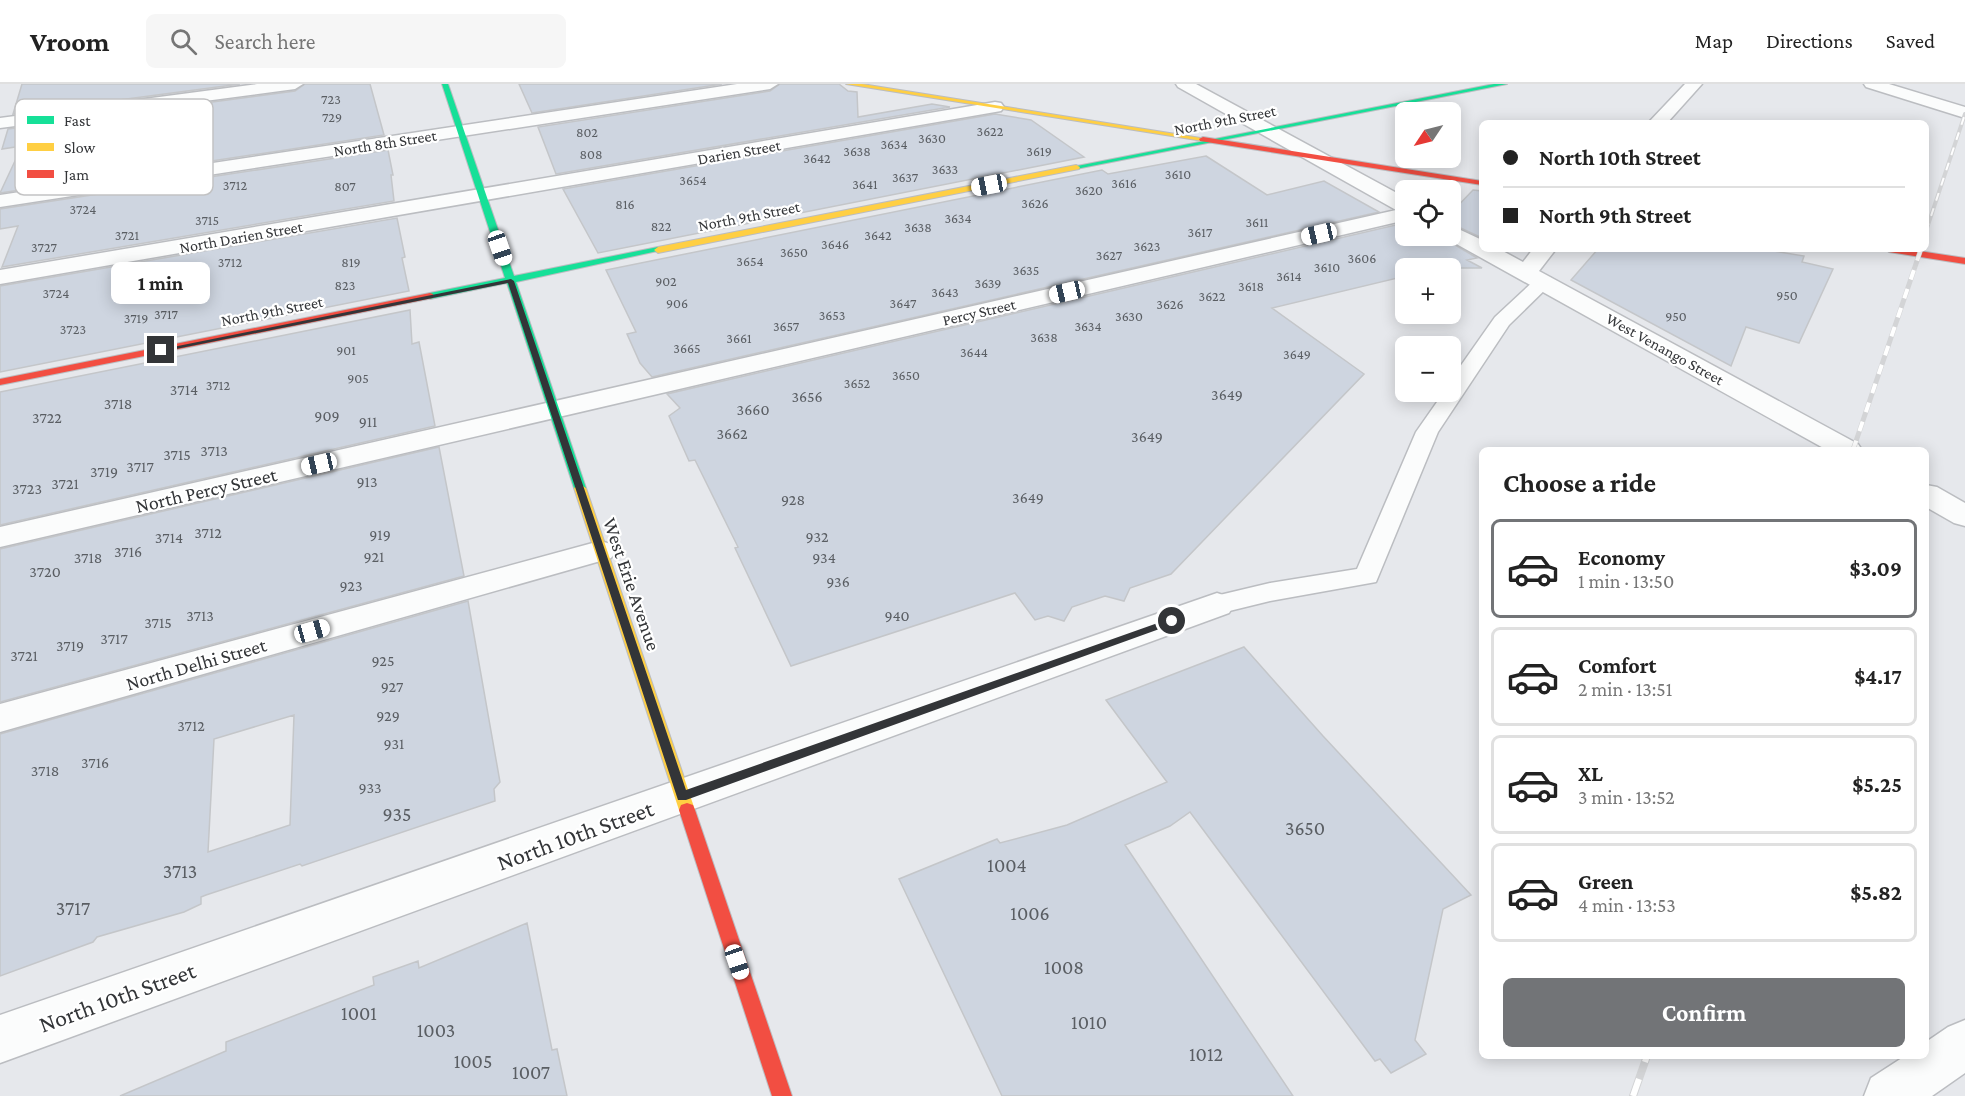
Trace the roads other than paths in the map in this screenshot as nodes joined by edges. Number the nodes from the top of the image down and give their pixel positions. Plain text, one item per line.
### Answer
1 (295, 84) edge
2 (445, 84) edge
3 (770, 84) edge
4 (849, 84) edge
5 (1184, 84) edge
6 (1504, 84) edge
7 (1694, 84) edge
8 (1872, 84) edge
9 (182, 99) edge
10 (996, 107) junction
11 (1965, 113) edge
12 (1661, 120) edge
13 (15, 121) edge
14 (0, 123) edge
15 (1266, 129) junction
16 (461, 132) junction
17 (1205, 141) junction
18 (1317, 158) junction
19 (213, 169) edge
20 (1479, 183) edge
21 (40, 195) edge
22 (482, 196) junction
23 (0, 201) edge
24 (1395, 201) edge
25 (1395, 217) edge
26 (1461, 237) edge
27 (1479, 247) edge
28 (1488, 252) edge
29 (1544, 252) edge
30 (1908, 252) edge
31 (1965, 261) edge
32 (0, 277) edge
33 (1535, 277) junction
34 (511, 281) junction
35 (0, 382) edge
36 (553, 410) junction
37 (1843, 447) edge
38 (1929, 496) edge
39 (1965, 516) edge
40 (0, 537) edge
41 (600, 551) junction
42 (1217, 605) joint
43 (0, 718) edge
44 (682, 796) junction
45 (0, 1039) edge
46 (1965, 1044) edge
47 (782, 1096) edge
48 (1888, 1096) edge

1 - 9 street
2 - 16 street, West Erie Avenue
3 - 16 street, North 8th Street
4 - 10 street
5 - 15 street
6 - 15 street, North 9th Street
7 - 12 street
8 - 11 street
10 - 17 street
10 - 22 street, Darien Street
13 - 14 street
15 - 17 street, North 9th Street
15 - 18 street
16 - 19 street, North 8th Street
16 - 22 street, West Erie Avenue
17 - 18 street
17 - 34 street, North 9th Street
18 - 20 street
18 - 24 street
21 - 23 street, North 8th Street
22 - 32 street, North Darien Street
22 - 34 street, West Erie Avenue
25 - 36 street, Percy Street
26 - 27 street, West Venango Street
28 - 33 street, West Venango Street
29 - 33 street
30 - 31 street
33 - 37 street, West Venango Street
33 - 42 lane
34 - 35 street, North 9th Street
34 - 36 street, West Erie Avenue
36 - 40 street, North Percy Street
36 - 41 street, West Erie Avenue
38 - 39 street
41 - 43 street, North Delhi Street
41 - 44 street, West Erie Avenue
42 - 44 street, North 10th Street
44 - 45 street, North 10th Street
44 - 47 street, West Erie Avenue
46 - 48 street

